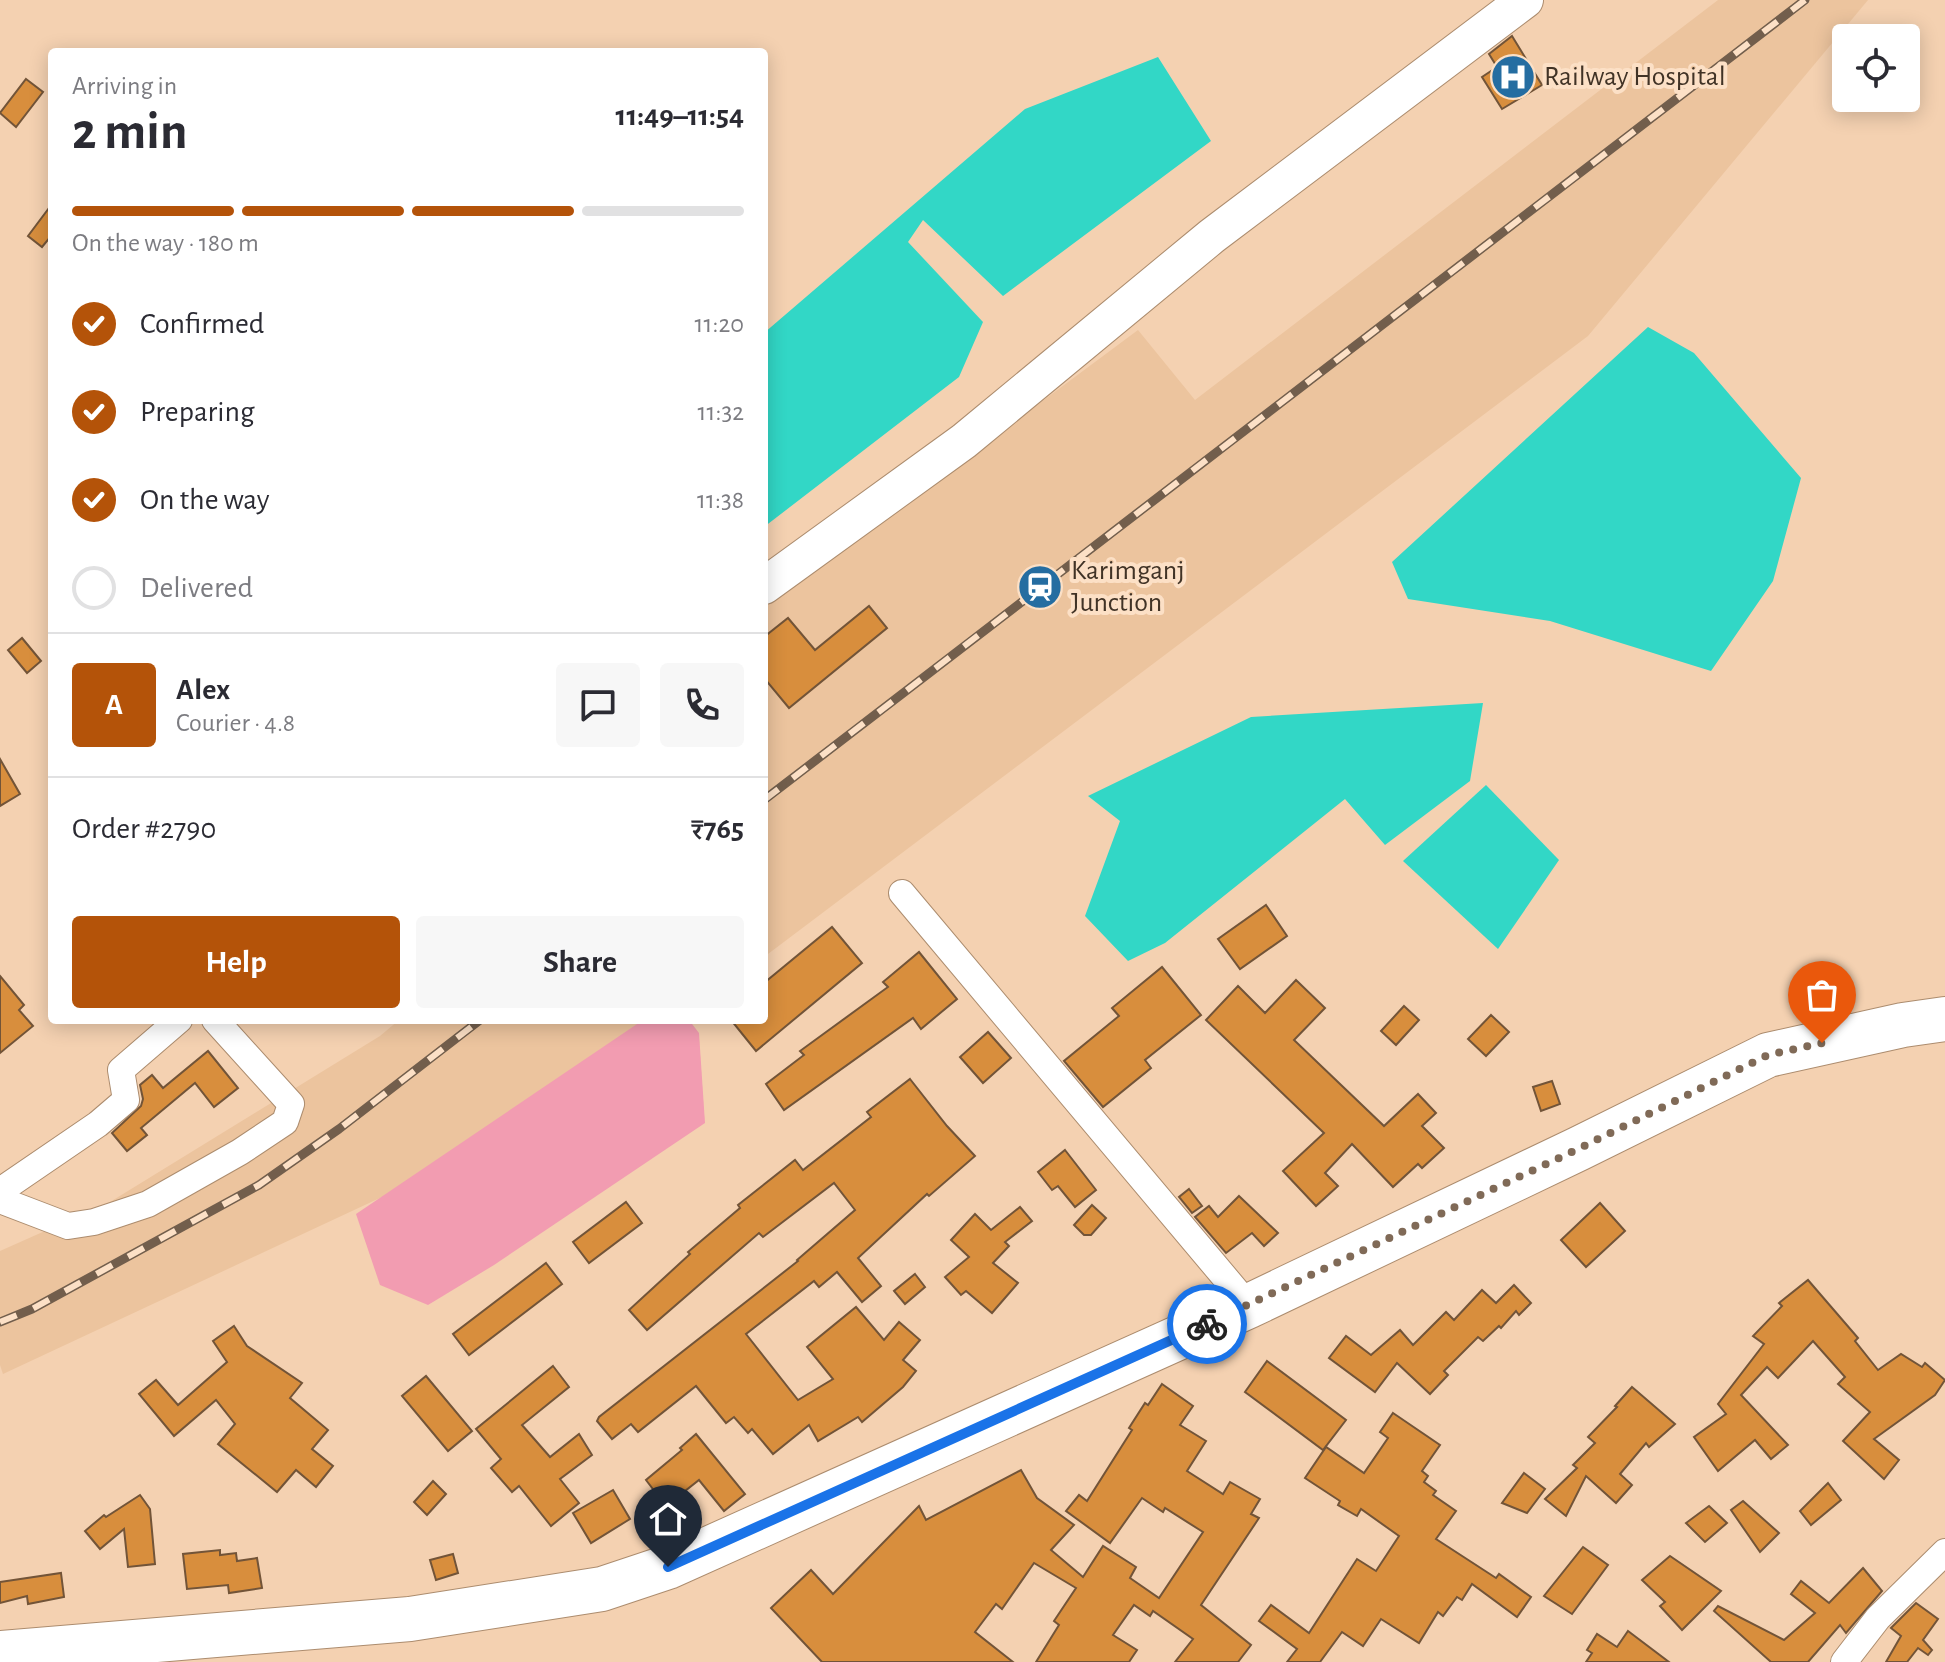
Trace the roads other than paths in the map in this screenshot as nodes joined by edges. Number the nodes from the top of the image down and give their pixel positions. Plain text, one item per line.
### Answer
1 (1525, 0) edge
2 (768, 583) edge
3 (902, 893) dead end
4 (1945, 1019) edge
5 (174, 1024) edge
6 (219, 1024) edge
7 (0, 1191) edge
8 (0, 1200) edge
9 (1249, 1306) junction
10 (1945, 1552) edge
11 (0, 1653) edge
12 (1844, 1662) edge

1 - 2 street
3 - 9 street
4 - 9 highway
5 - 7 street
6 - 8 street
9 - 11 highway
10 - 12 street

